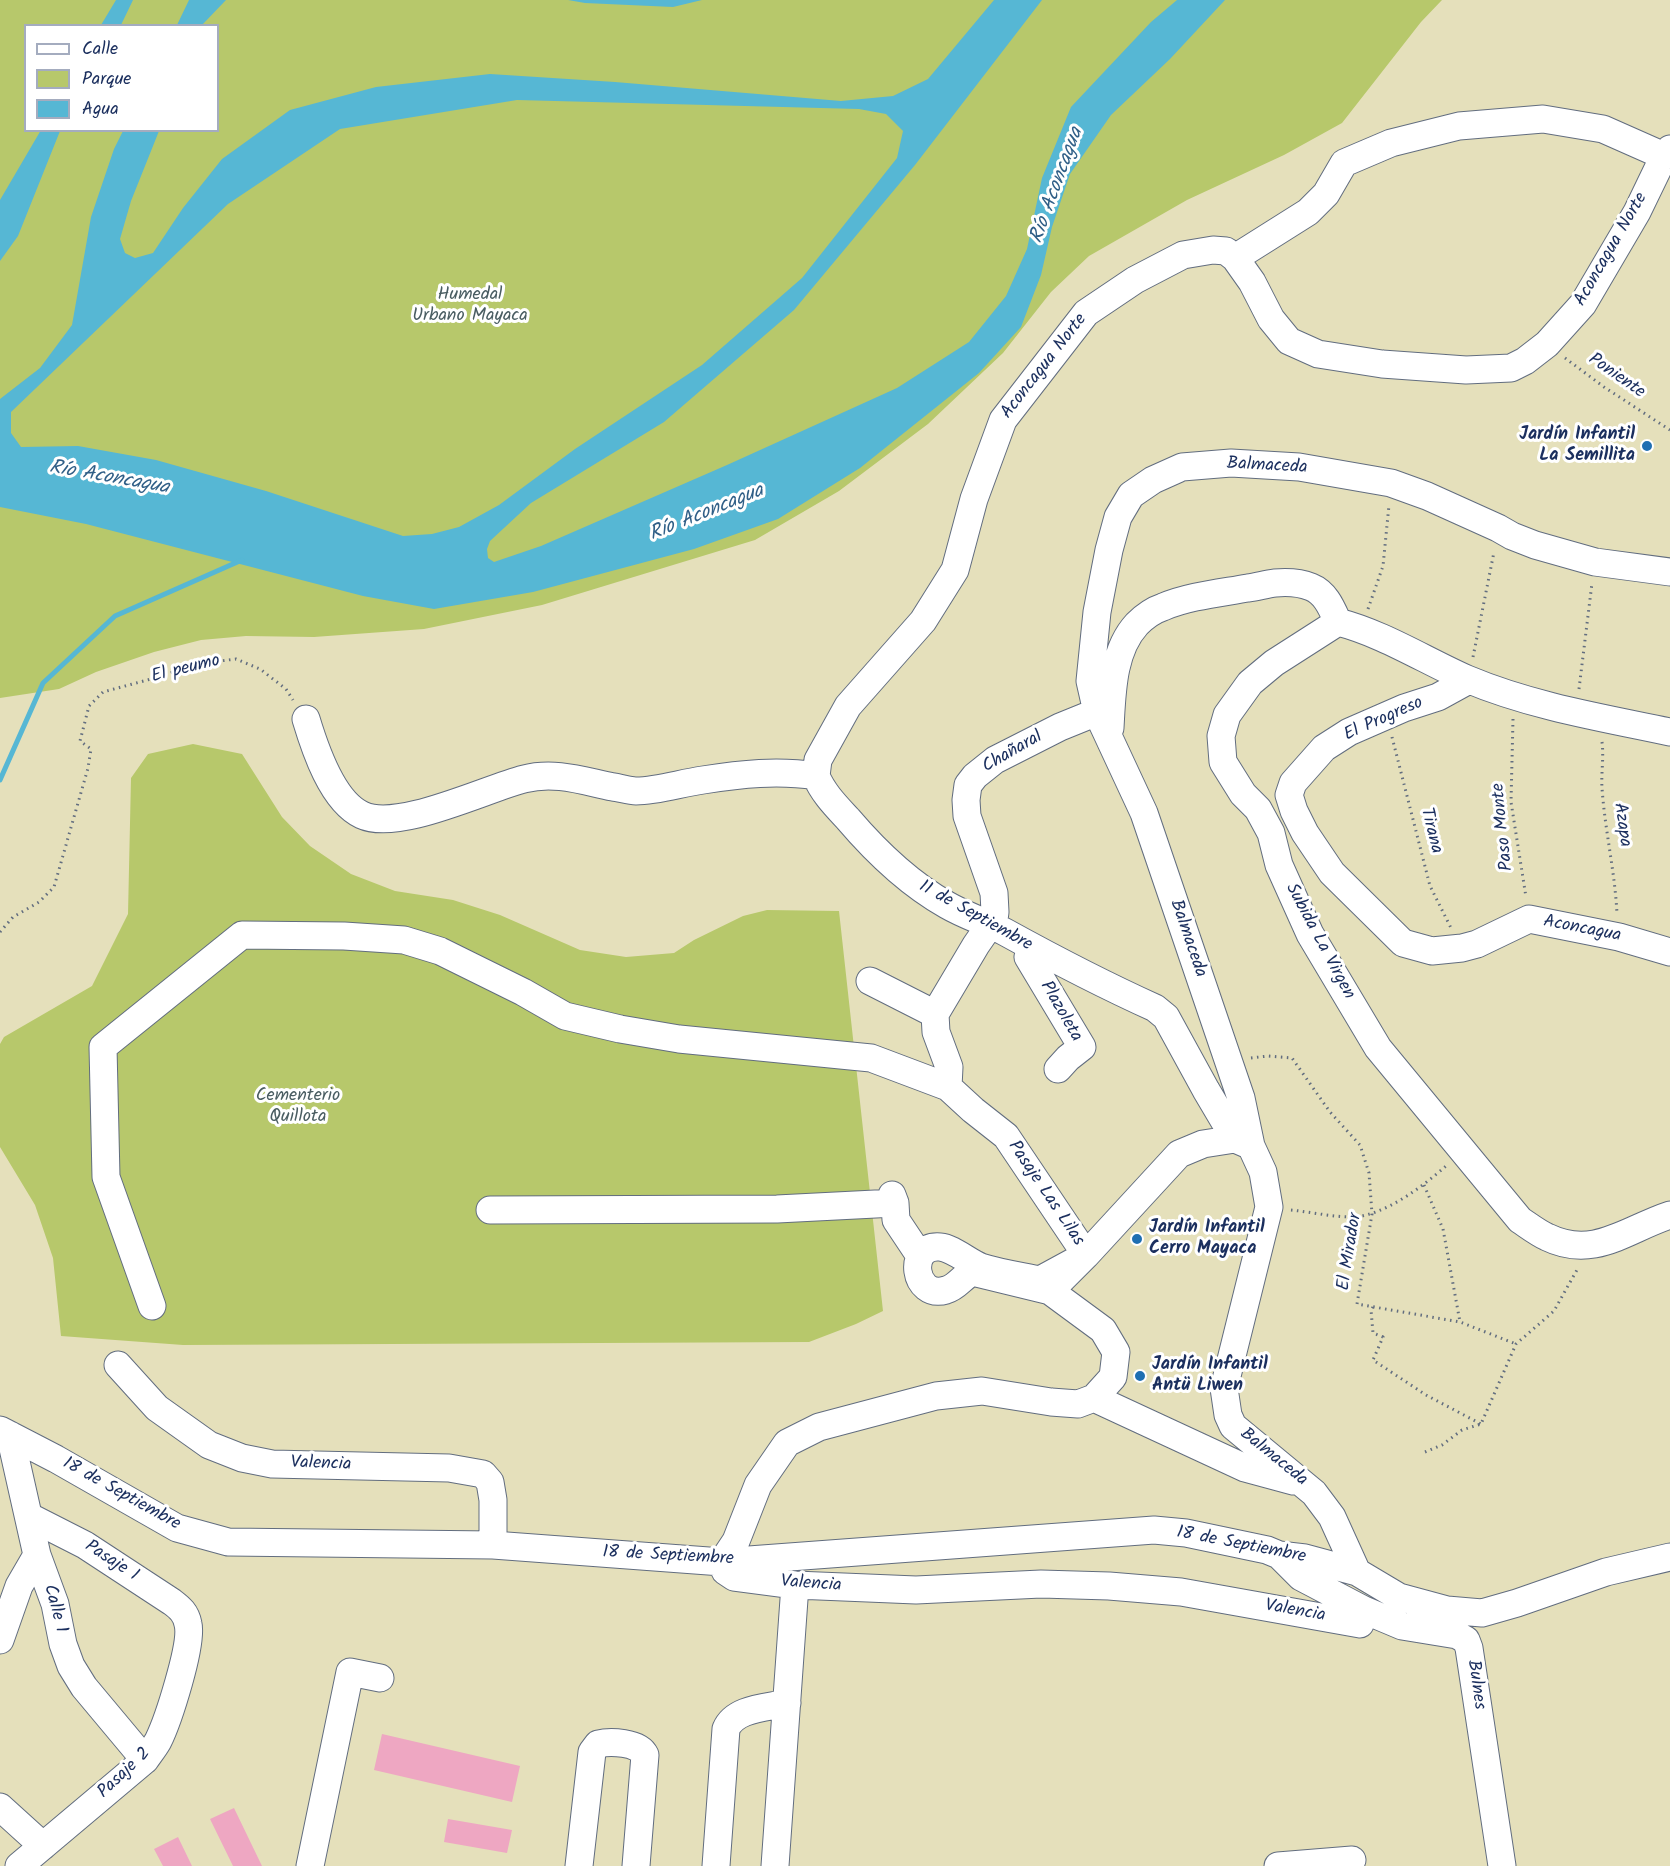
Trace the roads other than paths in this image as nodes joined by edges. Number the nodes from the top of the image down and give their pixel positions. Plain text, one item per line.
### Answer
1 (1667, 153) edge
2 (1235, 258) junction
3 (1670, 572) edge
4 (1350, 625) junction
5 (1468, 680) junction
6 (306, 719) road end
7 (1103, 724) junction
8 (1670, 732) edge
9 (816, 776) junction
10 (990, 925) junction
11 (1031, 948) junction
12 (1462, 948) joint
13 (1670, 952) edge
14 (870, 981) dead end
15 (935, 1014) junction
16 (1058, 1069) dead end
17 (948, 1087) junction
18 (1243, 1142) junction
19 (490, 1210) dead end
20 (1670, 1215) edge
21 (1086, 1255) junction
22 (920, 1256) junction
23 (1050, 1291) junction
24 (152, 1306) dead end
25 (118, 1365) dead end
26 (1094, 1398) junction
27 (5, 1433) edge
28 (1305, 1485) junction
29 (30, 1516) junction
30 (493, 1545) junction
31 (37, 1555) junction
32 (1279, 1555) junction
33 (1670, 1557) edge
34 (722, 1562) junction
35 (1357, 1572) junction
36 (795, 1585) junction
37 (187, 1617) joint
38 (1360, 1624) dead end
39 (0, 1640) edge
40 (380, 1678) dead end
41 (787, 1703) junction
42 (145, 1760) junction
43 (0, 1807) edge
44 (43, 1846) junction
45 (1352, 1860) dead end
46 (19, 1866) edge
47 (310, 1866) edge
48 (579, 1866) edge
49 (636, 1866) edge
50 (716, 1866) edge
51 (775, 1866) edge
52 (1278, 1866) edge
53 (1502, 1866) edge

1 - 2 street
1 - 2 street, Aconcagua Norte
2 - 9 street, Aconcagua Norte
3 - 7 street, Balmaceda
4 - 5 street
4 - 7 street
4 - 20 street, Subida La Virgen
5 - 8 street
5 - 12 street, El Progreso
6 - 9 street
7 - 10 street, Chañaral
7 - 18 street, Balmaceda
9 - 10 street, 11 de Septiembre
10 - 11 street, 11 de Septiembre
10 - 15 street
11 - 16 street, Plazoleta
11 - 18 street, 11 de Septiembre
12 - 13 street, Aconcagua
14 - 15 street
15 - 17 street
17 - 21 street, Pasaje Las Lilas
17 - 24 street
18 - 21 street
18 - 28 street, Balmaceda
19 - 22 street
21 - 22 street
21 - 23 street
22 - 23 street
23 - 26 street
25 - 30 street, Valencia
26 - 28 street
26 - 34 street
27 - 29 street, Calle 1
27 - 30 street, 18 de Septiembre
28 - 35 street, Balmaceda
29 - 31 street, Calle 1
29 - 37 street, Pasaje 1
30 - 34 street, 18 de Septiembre
31 - 39 street
31 - 42 street, Calle 1
32 - 34 street, 18 de Septiembre
32 - 35 street, 18 de Septiembre
32 - 53 street, Bulnes
33 - 35 street
34 - 36 street, Valencia
36 - 38 street, Valencia
36 - 41 street
37 - 42 street, Pasaje 2
40 - 47 street
41 - 50 street
41 - 51 street
42 - 44 street, Pasaje 2
43 - 44 street
44 - 46 street, Pasaje 2
45 - 52 street
48 - 49 street

